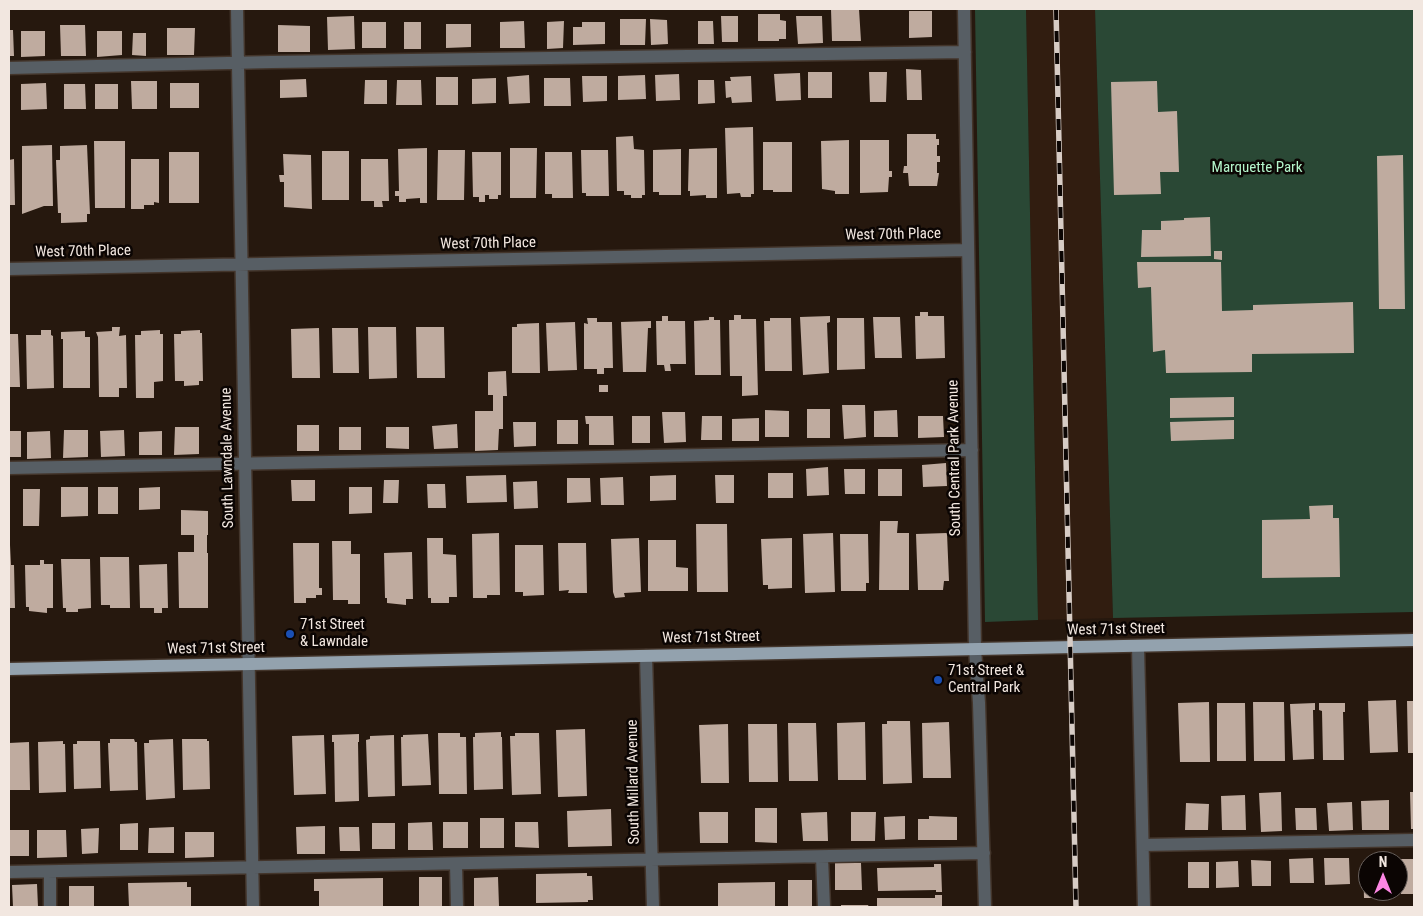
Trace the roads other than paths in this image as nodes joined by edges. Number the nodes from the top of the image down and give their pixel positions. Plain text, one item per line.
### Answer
1 (237, 9) edge
2 (964, 9) edge
3 (965, 52) junction
4 (238, 63) junction
5 (9, 68) edge
6 (968, 250) junction
7 (241, 265) junction
8 (9, 269) edge
9 (972, 450) junction
10 (245, 463) junction
11 (9, 468) edge
12 (1414, 640) edge
13 (1138, 646) junction
14 (975, 649) junction
15 (646, 656) junction
16 (248, 664) junction
17 (9, 669) edge
18 (1414, 840) edge
19 (1143, 845) junction
20 (984, 853) junction
21 (822, 857) junction
22 (652, 860) junction
23 (456, 864) junction
24 (252, 868) junction
25 (9, 872) edge
26 (50, 872) junction
27 (50, 907) edge
28 (253, 907) edge
29 (457, 907) edge
30 (653, 907) edge
31 (824, 907) edge
32 (985, 907) edge
33 (1144, 907) edge

1 - 4 street, South Lawndale Avenue
2 - 3 street, South Central Park Avenue
3 - 4 street
3 - 6 street, South Central Park Avenue
4 - 5 street
4 - 7 street, South Lawndale Avenue
6 - 7 street, West 70th Place
6 - 9 street, South Central Park Avenue
7 - 8 street, West 70th Place
7 - 10 street, South Lawndale Avenue
9 - 10 street
9 - 14 street, South Central Park Avenue
10 - 11 street
10 - 16 street, South Lawndale Avenue
12 - 13 main road, West 71st Street
13 - 14 main road, West 71st Street
13 - 19 street
14 - 15 main road, West 71st Street
14 - 20 street, South Central Park Avenue
15 - 16 main road, West 71st Street
15 - 22 street, South Millard Avenue
16 - 17 main road, West 71st Street
16 - 24 street, South Lawndale Avenue
18 - 19 street
19 - 33 street
20 - 21 street
20 - 32 street, South Central Park Avenue
21 - 22 street
21 - 31 street
22 - 23 street
22 - 30 street, South Millard Avenue
23 - 24 street
23 - 29 street
24 - 26 street
24 - 28 street, South Lawndale Avenue
25 - 26 street
26 - 27 street

